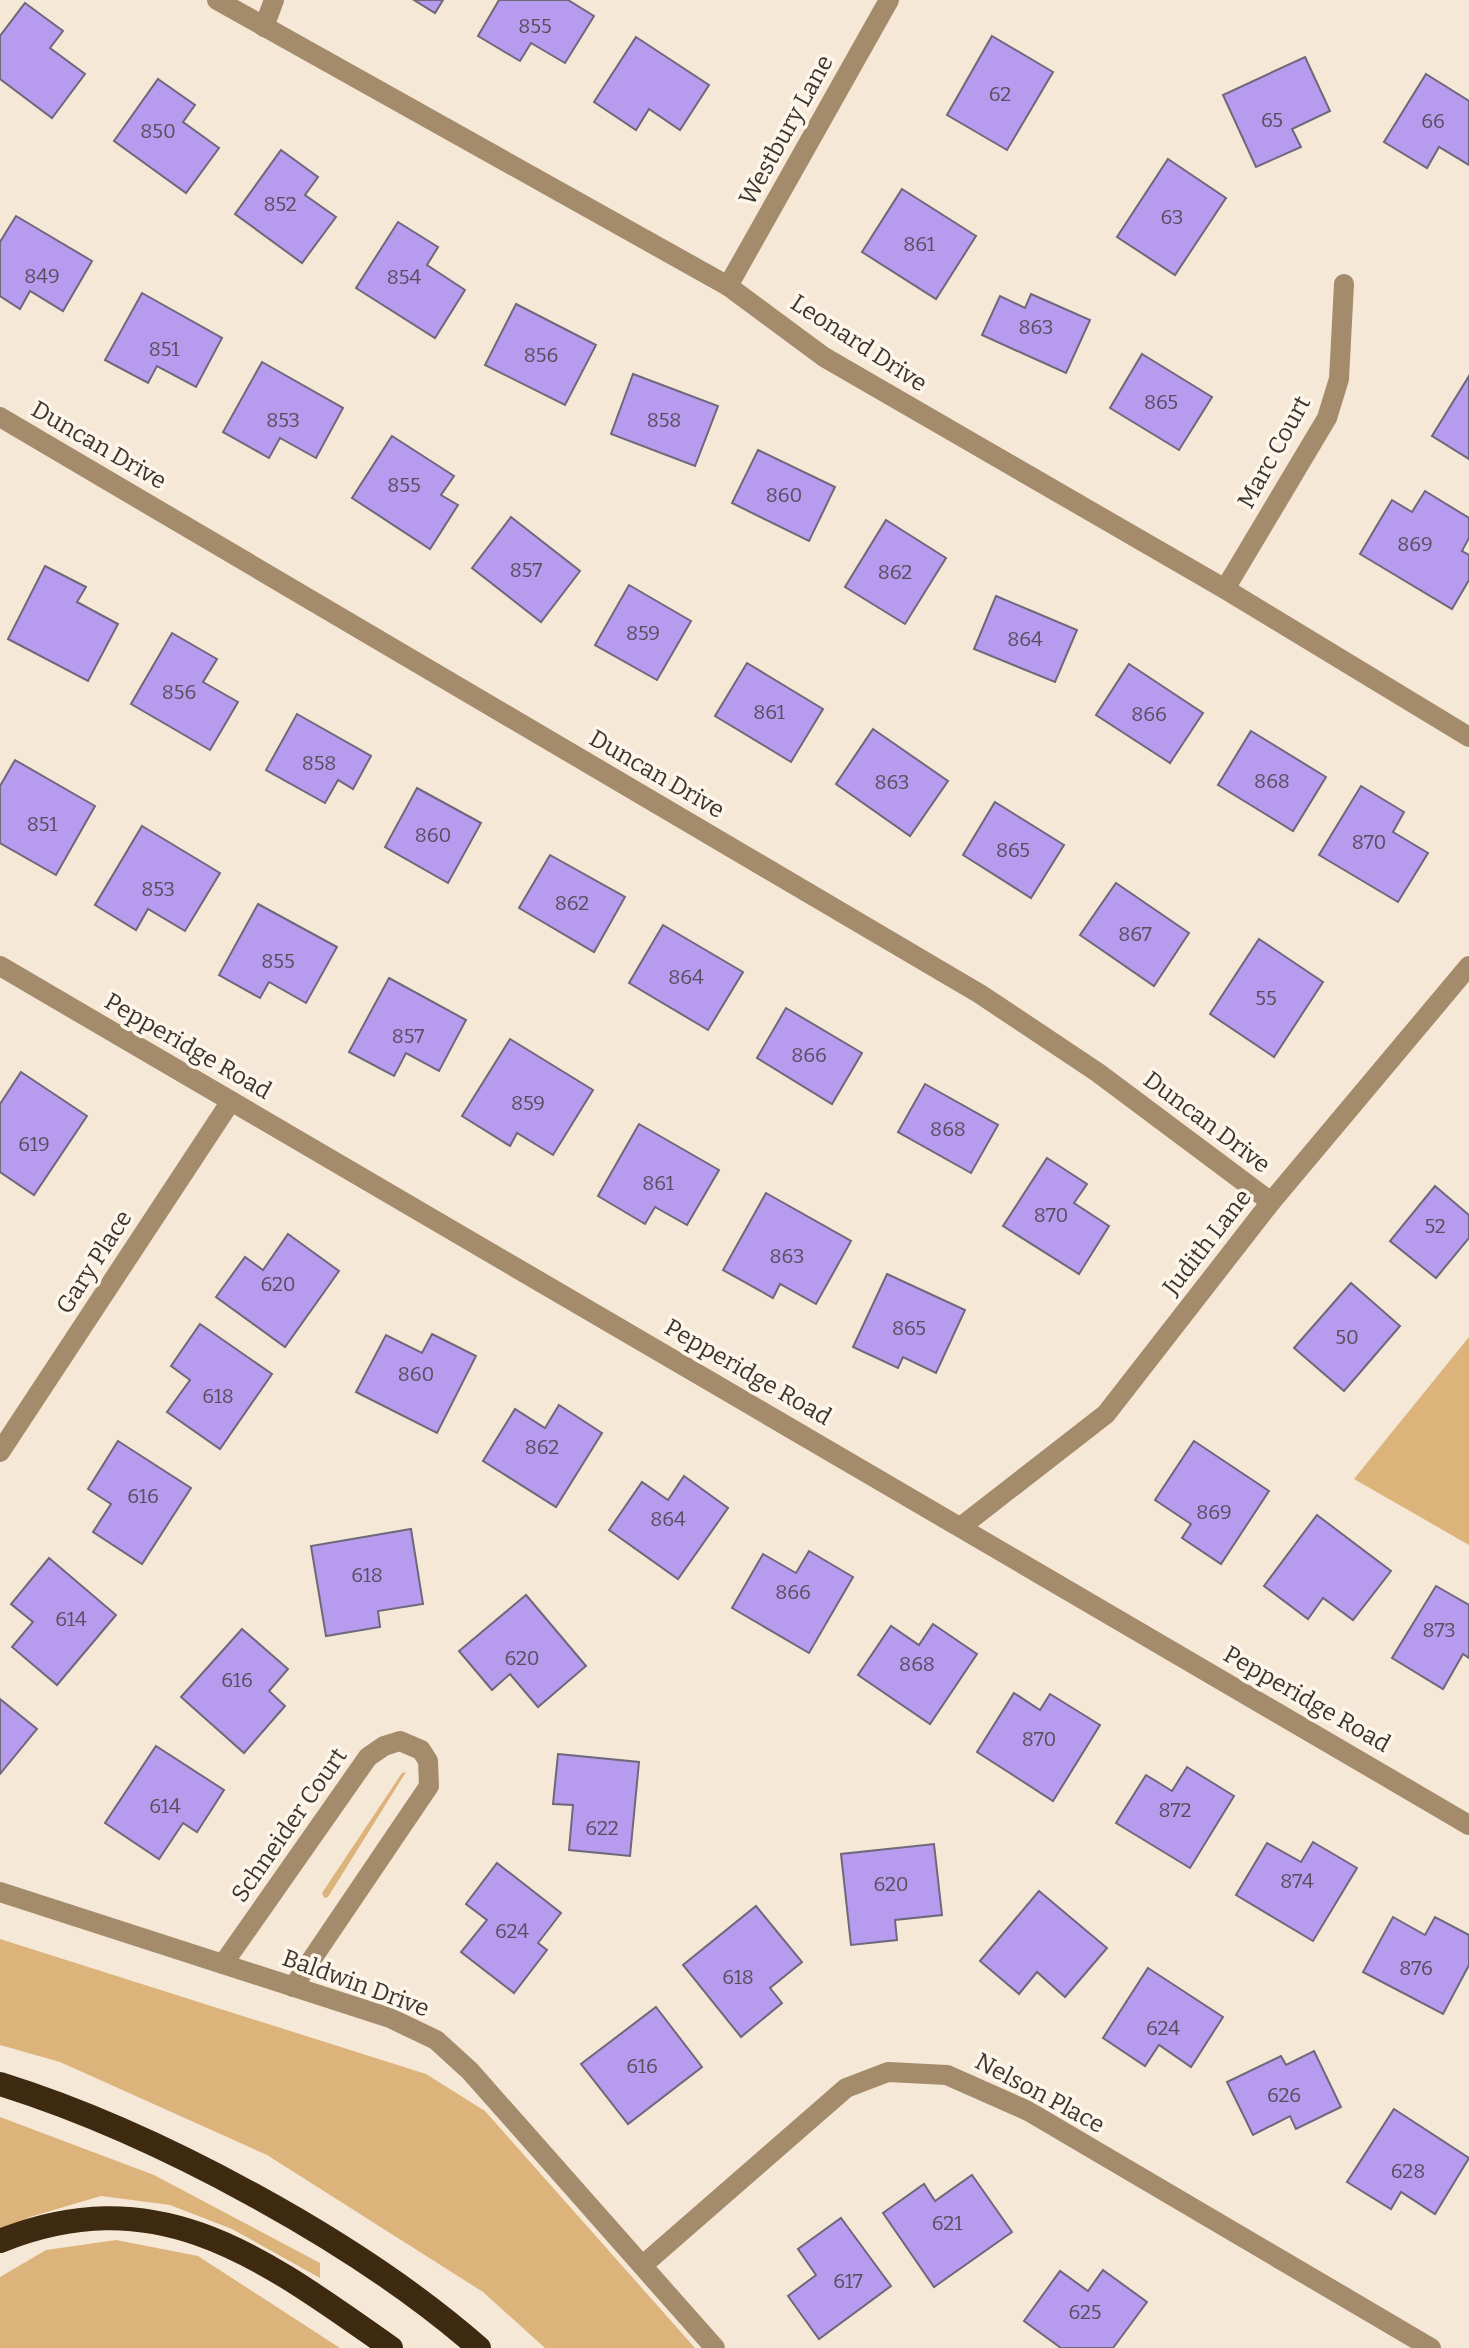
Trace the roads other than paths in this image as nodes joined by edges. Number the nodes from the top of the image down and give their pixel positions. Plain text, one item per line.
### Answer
1 (217, 0) edge
2 (274, 0) edge
3 (889, 0) edge
4 (264, 27) junction
5 (1344, 284) dead end
6 (728, 286) junction
7 (0, 417) edge
8 (1225, 589) junction
9 (1469, 737) edge
10 (0, 966) edge
11 (1469, 966) edge
12 (231, 1101) junction
13 (1271, 1202) junction
14 (0, 1452) edge
15 (962, 1526) junction
16 (1469, 1825) edge
17 (0, 1892) edge
18 (223, 1964) junction
19 (293, 1987) junction
20 (0, 2084) edge
21 (0, 2241) edge
22 (643, 2265) junction
23 (391, 2348) edge
24 (479, 2348) edge
25 (715, 2348) edge
26 (1431, 2348) edge

1 - 4 street, Leonard Drive
2 - 4 street
3 - 6 street, Westbury Lane
4 - 6 street, Leonard Drive
5 - 8 street, Marc Court
6 - 8 street, Leonard Drive
7 - 13 street, Duncan Drive
8 - 9 street, Leonard Drive
10 - 12 street, Pepperidge Road
11 - 13 street, Judith Lane
12 - 14 street, Gary Place
12 - 15 street, Pepperidge Road
13 - 15 street, Judith Lane
15 - 16 street, Pepperidge Road
17 - 18 street, Baldwin Drive
18 - 19 street, Baldwin Drive
18 - 19 street, Schneider Court
19 - 22 street, Baldwin Drive
20 - 24 highway
21 - 23 highway
22 - 25 street, Baldwin Drive
22 - 26 street, Nelson Place

